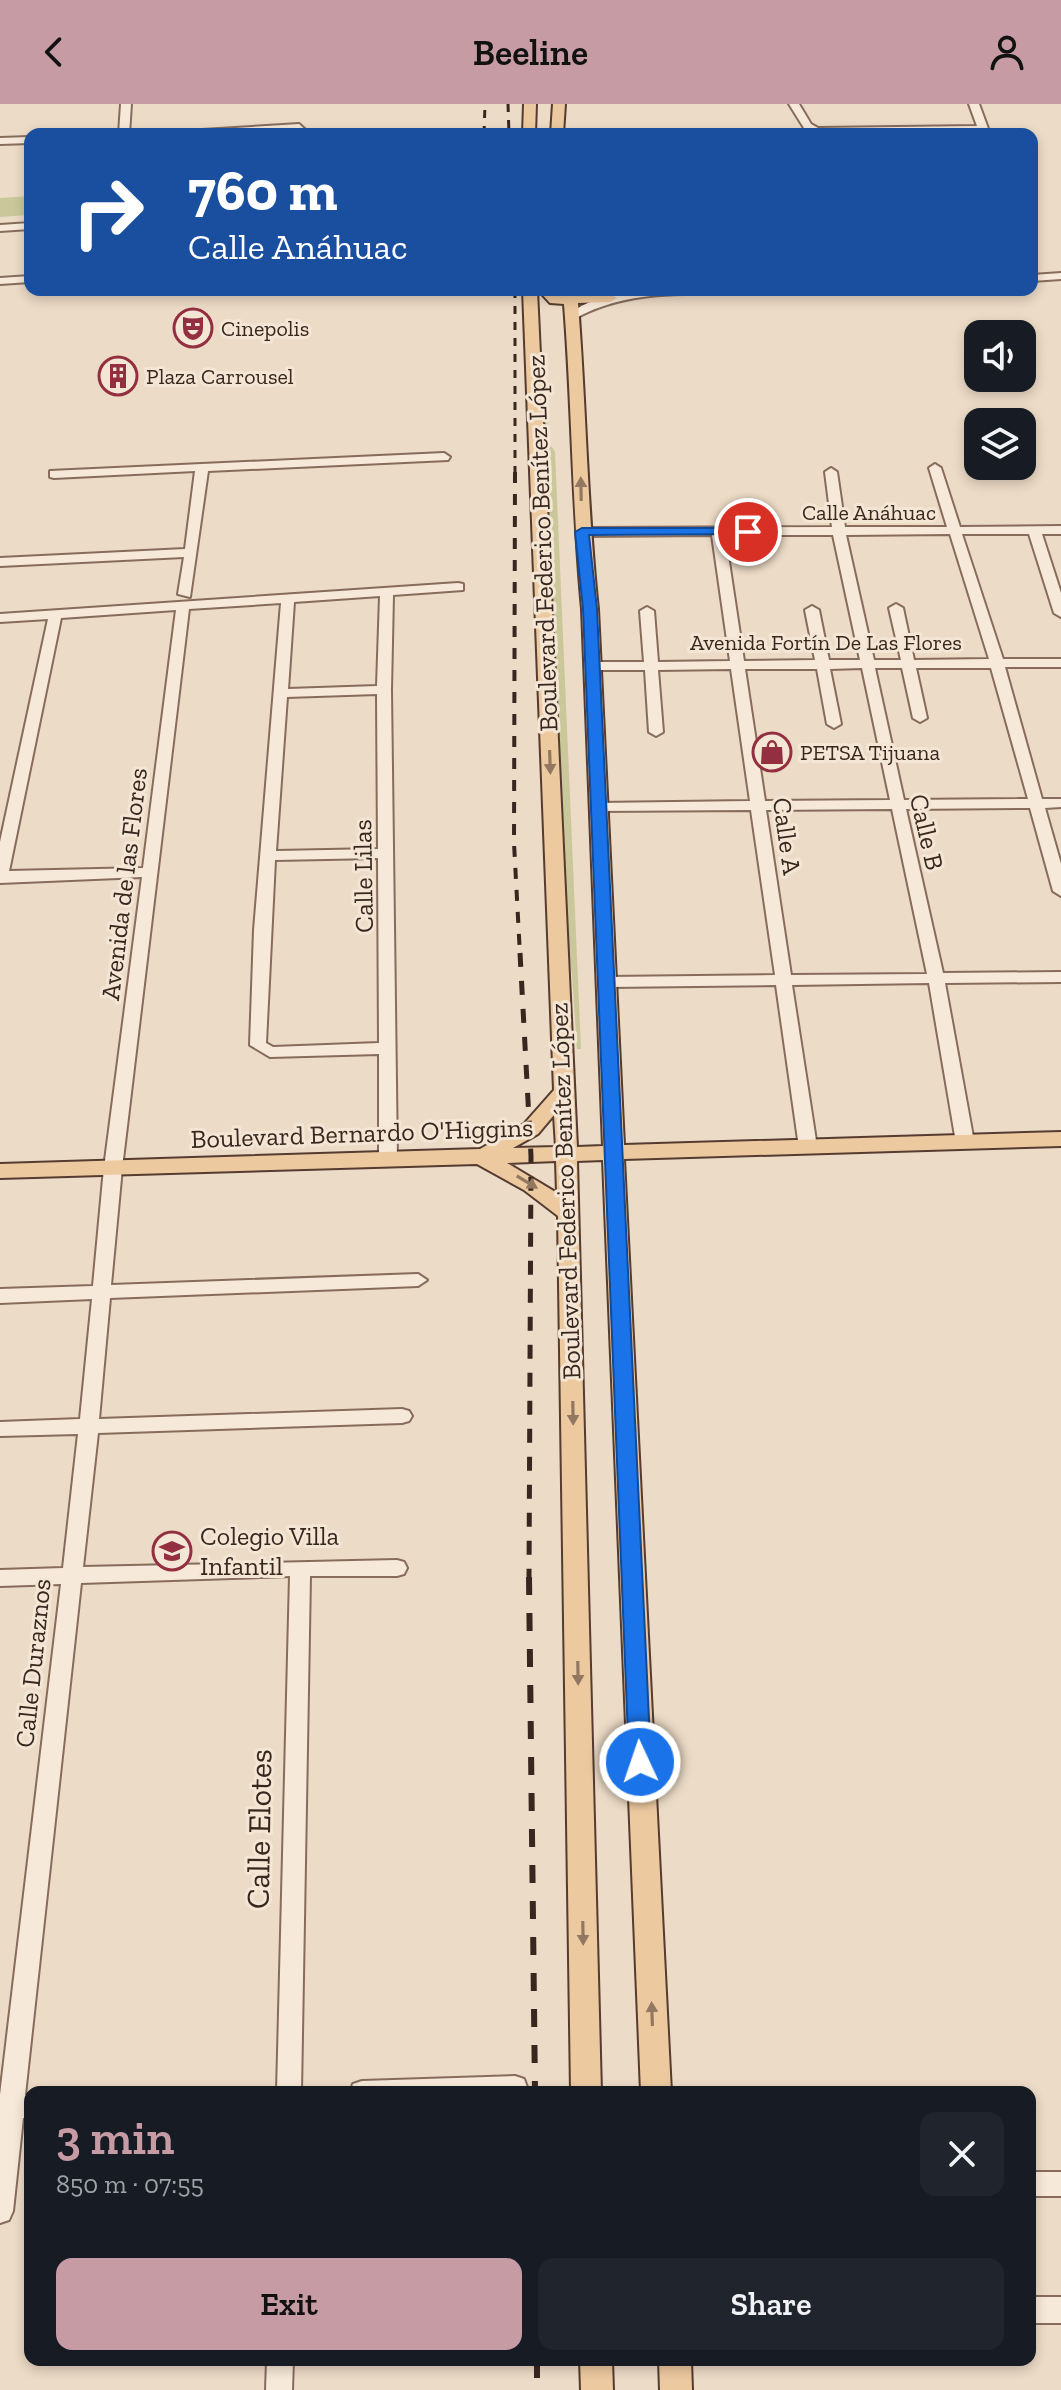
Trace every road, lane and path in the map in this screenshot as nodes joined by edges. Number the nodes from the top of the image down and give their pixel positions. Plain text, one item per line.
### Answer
1 (126, 104) edge
2 (530, 104) edge
3 (559, 104) edge
4 (794, 104) edge
5 (974, 104) edge
6 (530, 119) junction
7 (124, 128) edge
8 (529, 128) edge
9 (542, 128) edge
10 (557, 128) edge
11 (811, 128) edge
12 (983, 128) edge
13 (24, 140) edge
14 (0, 141) edge
15 (24, 226) edge
16 (0, 228) edge
17 (1038, 274) edge
18 (1061, 276) edge
19 (24, 279) edge
20 (0, 281) edge
21 (531, 296) edge
22 (566, 296) edge
23 (566, 296) edge
24 (605, 296) edge
25 (570, 317) junction
26 (573, 340) junction
27 (577, 371) junction
28 (550, 372) junction
29 (444, 457) dead end
30 (202, 468) junction
31 (935, 468) dead end
32 (831, 472) dead end
33 (54, 474) dead end
34 (1034, 530) junction
35 (1061, 530) edge
36 (718, 531) junction
37 (954, 531) junction
38 (582, 532) junction
39 (839, 532) junction
40 (191, 553) junction
41 (0, 562) edge
42 (458, 587) dead end
43 (387, 591) junction
44 (288, 598) junction
45 (184, 601) junction
46 (896, 608) dead end
47 (812, 610) dead end
48 (647, 611) dead end
49 (1061, 613) edge
50 (55, 615) junction
51 (0, 618) edge
52 (997, 663) junction
53 (1061, 663) edge
54 (823, 664) junction
55 (867, 664) junction
56 (910, 664) junction
57 (652, 665) junction
58 (737, 665) junction
59 (592, 666) junction
60 (384, 690) junction
61 (280, 693) junction
62 (920, 718) dead end
63 (834, 724) dead end
64 (656, 732) dead end
65 (1038, 803) junction
66 (1061, 803) edge
67 (896, 804) junction
68 (758, 805) junction
69 (598, 807) junction
70 (387, 853) junction
71 (269, 856) junction
72 (150, 872) junction
73 (0, 877) edge
74 (1061, 891) edge
75 (1061, 977) edge
76 (936, 980) junction
77 (608, 982) junction
78 (784, 982) junction
79 (387, 1048) junction
80 (561, 1094) junction
81 (1061, 1139) edge
82 (965, 1142) junction
83 (808, 1147) junction
84 (614, 1154) junction
85 (566, 1155) junction
86 (480, 1158) junction
87 (388, 1160) junction
88 (113, 1168) junction
89 (0, 1171) edge
90 (569, 1213) junction
91 (418, 1280) dead end
92 (103, 1292) junction
93 (0, 1296) edge
94 (402, 1416) dead end
95 (89, 1425) junction
96 (0, 1429) edge
97 (300, 1568) junction
98 (397, 1568) dead end
99 (71, 1575) junction
100 (0, 1578) edge
101 (289, 2086) edge
102 (586, 2086) edge
103 (656, 2086) edge
104 (14, 2107) edge
105 (1036, 2184) edge
106 (1061, 2184) edge
107 (0, 2211) edge
108 (1036, 2310) edge
109 (1061, 2310) edge
110 (280, 2366) edge
111 (596, 2366) edge
112 (675, 2366) edge
113 (279, 2390) edge
114 (597, 2390) edge
115 (676, 2390) edge

1 - 7 street
2 - 6 main road
3 - 10 main road
4 - 11 street
5 - 12 street
6 - 8 main road
6 - 9 main road
13 - 14 street
15 - 16 street
17 - 18 street
19 - 20 street
21 - 28 main road, Boulevard Federico Benítez López
22 - 25 main road, Boulevard Federico Benítez López
23 - 26 main road
24 - 25 street
25 - 26 main road, Boulevard Federico Benítez López
26 - 27 main road, Boulevard Federico Benítez López
27 - 28 main road
38 -> 27 main road, Boulevard Federico Benítez López
28 -> 80 main road, Boulevard Federico Benítez López
29 - 30 street
30 - 33 street
30 - 40 street, Avenida de las Flores
31 - 37 street
32 - 39 street, Calle B
34 - 35 street, Calle Anáhuac
34 - 37 street, Calle Anáhuac
34 - 49 street
36 - 38 street, Calle Anáhuac
36 - 39 street, Calle Anáhuac
36 - 58 street, Calle A
37 - 39 street, Calle Anáhuac
37 - 52 street
38 - 59 main road, Boulevard Federico Benítez López
39 - 55 street, Calle B
40 - 41 street
40 - 45 street, Avenida de las Flores
42 - 43 street
43 - 44 street
43 - 60 street, Calle Lilas
44 - 45 street
44 - 61 street
45 - 50 street
45 - 72 street, Avenida de las Flores
46 - 56 street
47 - 54 street
48 - 57 street
50 - 51 street
50 - 73 street
52 - 53 street, Avenida Fortín De Las Flores
52 - 56 street, Avenida Fortín De Las Flores
52 - 65 street
54 - 55 street, Avenida Fortín De Las Flores
54 - 58 street, Avenida Fortín De Las Flores
54 - 63 street
55 - 56 street, Avenida Fortín De Las Flores
55 - 67 street, Calle B
56 - 62 street
57 - 58 street, Avenida Fortín De Las Flores
57 - 59 street, Avenida Fortín De Las Flores
57 - 64 street
58 - 68 street, Calle A
59 - 69 main road, Boulevard Federico Benítez López
60 - 61 street
60 - 70 street, Calle Lilas
61 - 71 street
65 - 66 street
65 - 67 street
65 - 74 street
67 - 68 street
67 - 76 street, Calle B
68 - 69 street
68 - 78 street, Calle A
69 - 77 main road, Boulevard Federico Benítez López
70 - 71 street
70 - 79 street, Calle Lilas
71 - 79 street
72 - 73 street
72 - 88 street, Avenida de las Flores
75 - 76 street
76 - 78 street
76 - 82 street, Calle B
77 - 78 street
77 - 84 main road, Boulevard Federico Benítez López
78 - 83 street, Calle A
79 - 87 street, Calle Lilas
80 - 85 main road, Boulevard Federico Benítez López
80 - 86 main road
81 - 82 main road, Boulevard Bernardo O'Higgins
82 - 83 main road, Boulevard Bernardo O'Higgins
83 - 84 main road, Boulevard Bernardo O'Higgins
84 - 85 main road, Boulevard Bernardo O'Higgins
103 -> 84 main road, Boulevard Federico Benítez López
85 - 86 main road, Boulevard Bernardo O'Higgins
85 - 90 main road, Boulevard Federico Benítez López
86 - 87 main road, Boulevard Bernardo O'Higgins
86 -> 90 main road
87 - 88 main road, Boulevard Bernardo O'Higgins
88 - 89 main road, Boulevard Bernardo O'Higgins
88 - 92 street, Calle Duraznos
90 -> 102 main road, Boulevard Federico Benítez López
91 - 92 street
92 - 93 street
92 - 95 street, Calle Duraznos
94 - 95 street
95 - 96 street
95 - 99 street, Calle Duraznos
97 - 98 street
97 - 99 street
97 - 101 street, Calle Elotes
99 - 100 street
99 - 104 street, Calle Duraznos
104 - 107 street, Calle Duraznos
105 - 106 street
108 - 109 street
110 - 113 street
111 - 114 main road
112 - 115 main road

